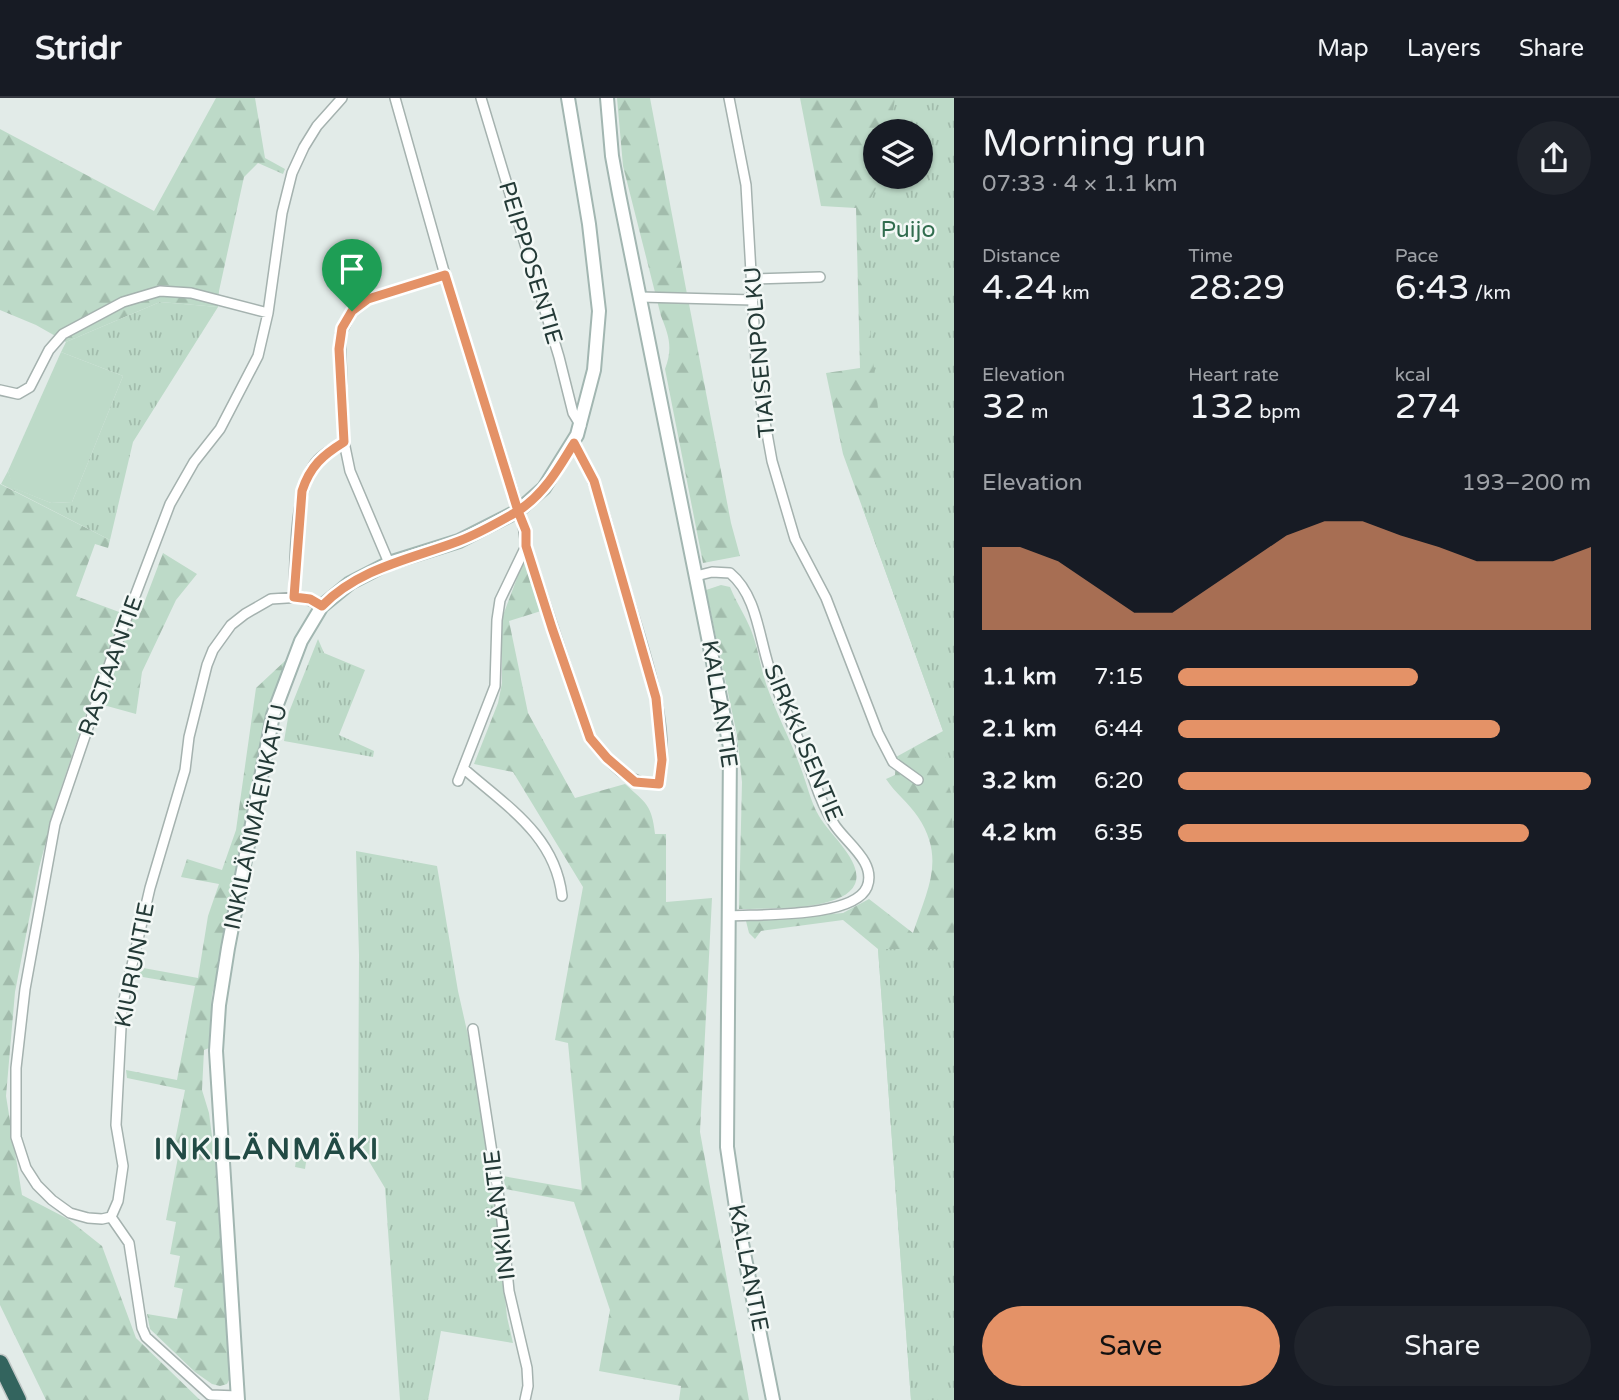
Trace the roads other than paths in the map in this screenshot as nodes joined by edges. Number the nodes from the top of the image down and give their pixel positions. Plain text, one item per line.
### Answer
1 (342, 98) edge
2 (395, 98) edge
3 (481, 98) edge
4 (568, 98) edge
5 (607, 98) edge
6 (729, 98) edge
7 (445, 275) junction
8 (820, 277) dead end
9 (753, 279) junction
10 (640, 298) junction
11 (753, 300) junction
12 (268, 313) junction
13 (0, 390) edge
14 (581, 426) junction
15 (344, 442) junction
16 (574, 443) junction
17 (518, 511) junction
18 (526, 546) junction
19 (388, 563) junction
20 (696, 576) junction
21 (294, 597) junction
22 (322, 606) junction
23 (463, 768) junction
24 (918, 780) dead end
25 (458, 781) dead end
26 (562, 896) dead end
27 (730, 916) junction
28 (473, 1029) dead end
29 (111, 1217) junction
30 (0, 1363) edge
31 (238, 1398) edge
32 (18, 1400) edge
33 (525, 1400) edge
34 (773, 1400) edge

1 - 12 street, RASTAANTIE
2 - 7 street
3 - 14 street, PEIPPOSENTIE
4 - 14 street, INKILÄNMÄENKATU
5 - 10 street, KALLANTIE
6 - 9 street, TIAISENPOLKU
7 - 15 street
7 - 17 street
8 - 9 street
9 - 11 street, TIAISENPOLKU
10 - 11 street
10 - 20 street, KALLANTIE
11 - 24 street, TIAISENPOLKU
12 - 13 street
12 - 29 street, RASTAANTIE
14 - 16 street, INKILÄNMÄENKATU
15 - 19 street
15 - 21 street
16 - 17 street, INKILÄNMÄENKATU
16 - 18 street
17 - 18 street
17 - 19 street, INKILÄNMÄENKATU
18 - 23 street
19 - 22 street, INKILÄNMÄENKATU
20 - 27 street, KALLANTIE
20 - 27 street, SIRKKUSENTIE
21 - 22 street
21 - 29 street, KIURUNTIE
22 - 31 street, INKILÄNMÄENKATU
23 - 25 street
23 - 26 street
27 - 34 street, KALLANTIE
28 - 33 street, INKILÄNTIE
29 - 31 street
30 - 32 highway

